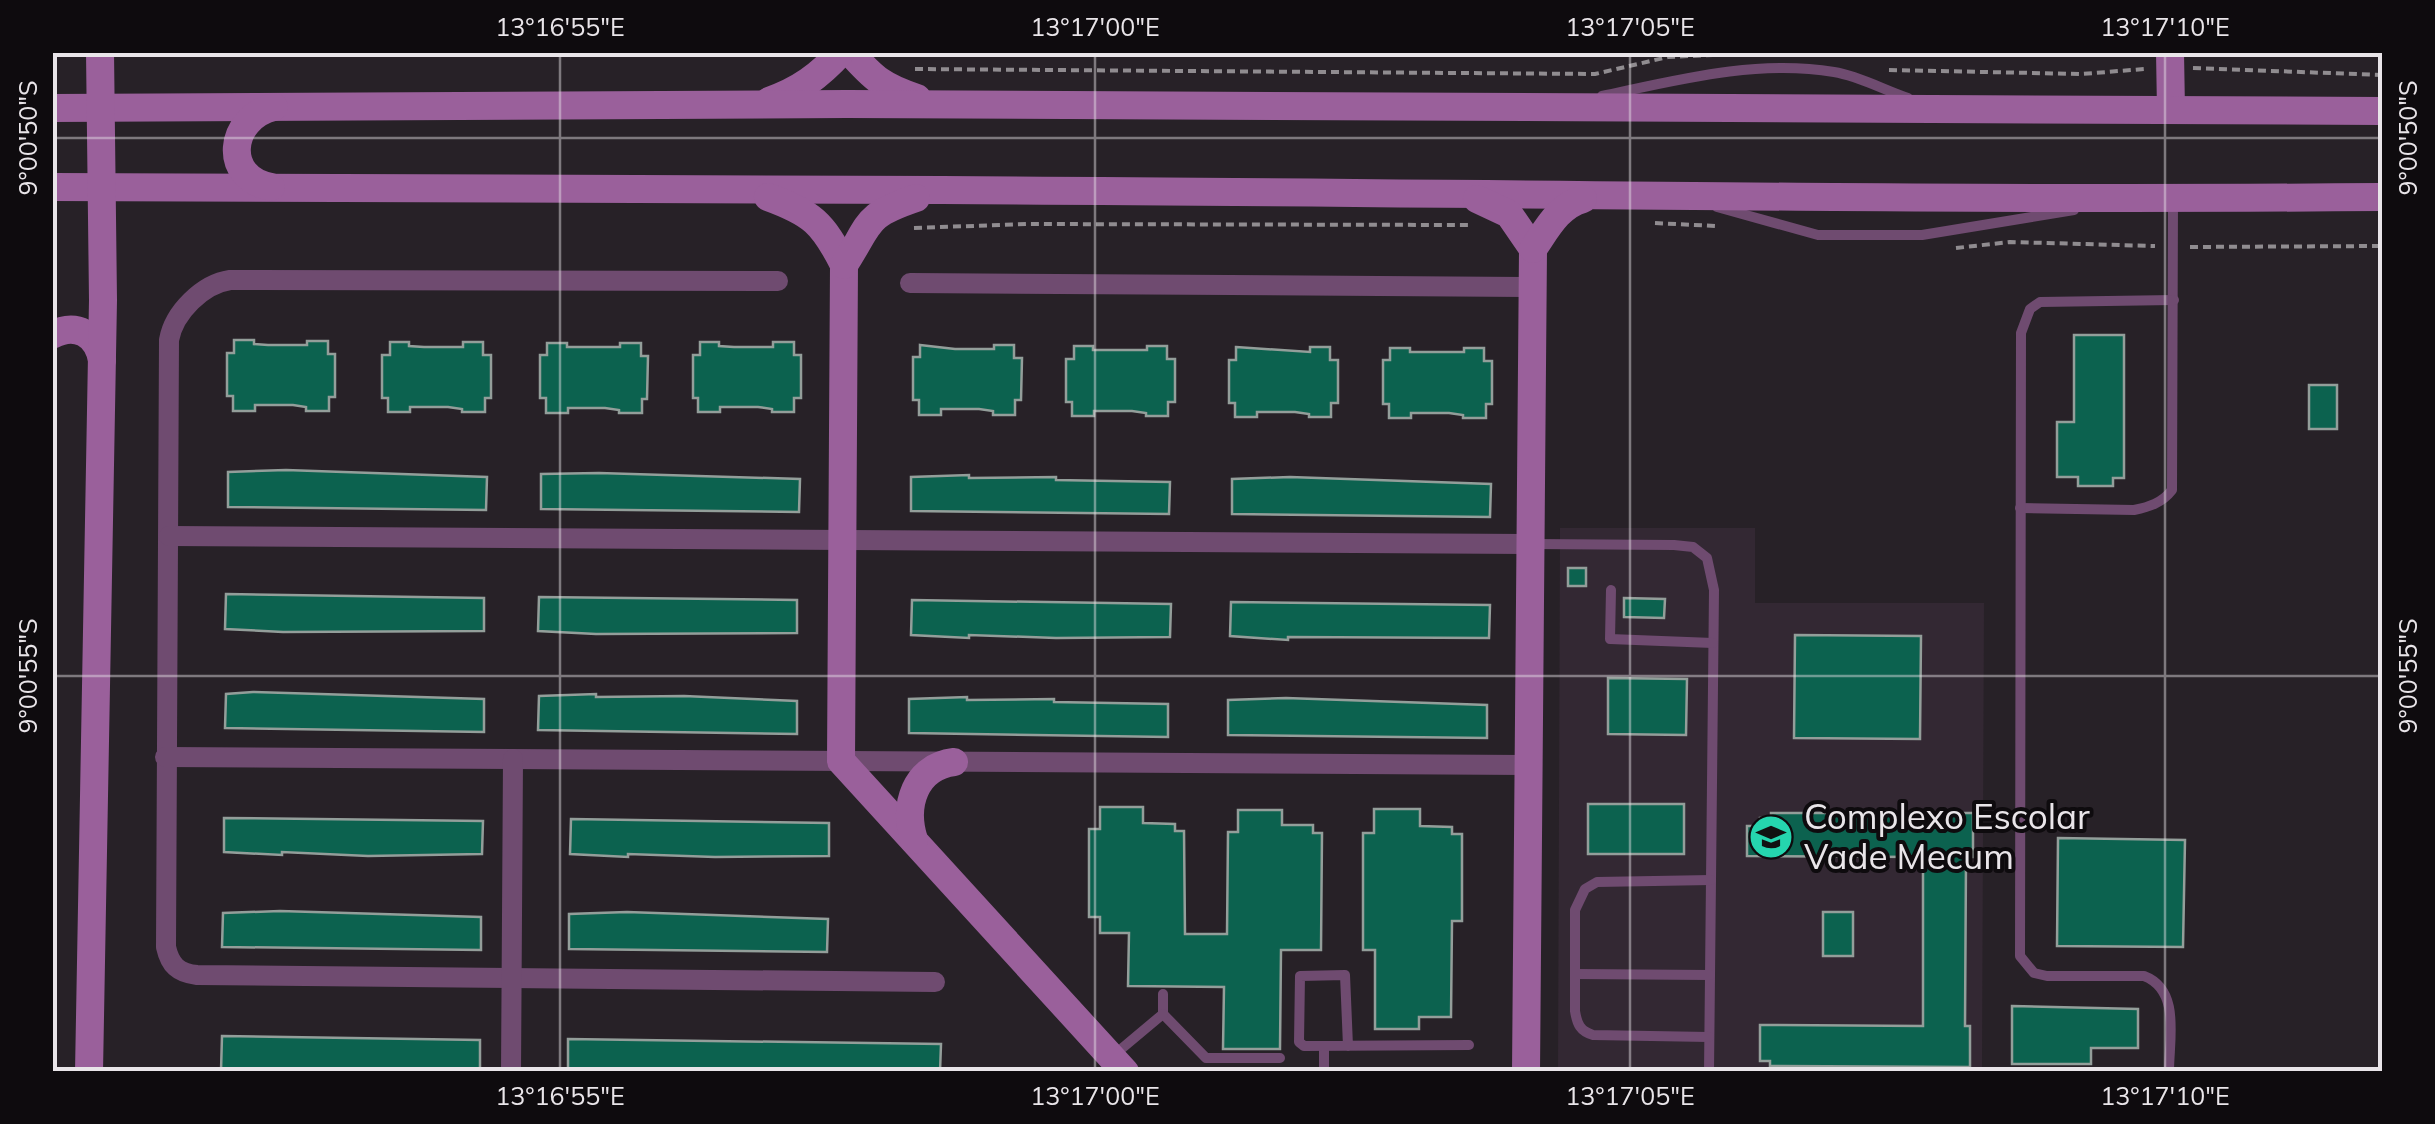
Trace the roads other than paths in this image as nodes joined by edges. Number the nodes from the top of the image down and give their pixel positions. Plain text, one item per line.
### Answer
1 (100, 52) edge
2 (842, 52) edge
3 (2170, 60) edge
4 (858, 61) edge
5 (938, 105) junction
6 (101, 106) junction
7 (275, 106) junction
8 (753, 107) junction
9 (52, 108) edge
10 (1545, 108) junction
11 (2171, 110) junction
12 (1942, 111) junction
13 (2382, 111) edge
14 (52, 187) edge
15 (103, 187) junction
16 (276, 188) junction
17 (939, 190) junction
18 (753, 191) junction
19 (1471, 196) junction
20 (1591, 197) junction
21 (2382, 197) edge
22 (2173, 199) junction
23 (1533, 249) junction
24 (844, 265) junction
25 (778, 282) dead end
26 (910, 282) dead end
27 (1532, 287) junction
28 (2174, 300) junction
29 (52, 335) edge
30 (102, 361) junction
31 (2020, 508) junction
32 (168, 536) junction
33 (841, 539) junction
34 (1530, 544) junction
35 (1611, 590) dead end
36 (1713, 643) junction
37 (165, 757) junction
38 (513, 759) junction
39 (841, 760) junction
40 (954, 762) junction
41 (1529, 765) junction
42 (914, 840) junction
43 (1711, 880) junction
44 (1575, 974) junction
45 (1710, 975) junction
46 (510, 979) junction
47 (935, 982) dead end
48 (1163, 994) dead end
49 (1163, 1014) junction
50 (1710, 1037) junction
51 (1468, 1045) dead end
52 (1324, 1046) junction
53 (1348, 1046) junction
54 (1280, 1058) dead end
55 (91, 1066) edge
56 (1110, 1067) edge
57 (511, 1072) edge
58 (1324, 1072) edge
59 (1526, 1072) edge
60 (1709, 1072) edge
61 (2168, 1072) edge

1 - 6 street
2 - 8 street
3 - 11 street
4 - 5 street
5 - 8 street
5 - 10 street
6 - 7 street
6 - 9 street
6 - 15 street
7 - 8 street
7 - 16 street
10 - 12 street
10 - 12 lane
11 - 12 street
11 - 13 street
14 - 15 street
15 - 16 street
15 - 30 street
16 - 18 street
17 - 18 street
17 - 19 street
17 - 24 street
18 - 24 street
19 - 20 street
19 - 23 street
20 - 22 street
20 - 23 street
21 - 22 street
22 - 28 lane
23 - 27 street
24 - 33 street
25 - 32 street
26 - 27 street
27 - 34 street
28 - 31 lane
28 - 31 lane
29 - 30 street
30 - 55 street
31 - 61 lane
32 - 33 street
32 - 37 street
33 - 34 street
33 - 39 street
34 - 36 lane
34 - 41 street
35 - 36 lane
36 - 43 lane
37 - 38 street
37 - 46 street
38 - 39 street
38 - 46 street
39 - 40 street
39 - 42 street
40 - 41 street
40 - 42 street
41 - 59 street
42 - 56 street
43 - 44 lane
43 - 45 lane
44 - 45 lane
44 - 50 lane
45 - 50 lane
46 - 47 street
46 - 57 street
48 - 49 lane
49 - 54 lane
49 - 56 lane
50 - 60 lane
51 - 53 lane
52 - 53 lane
52 - 53 lane
52 - 58 lane

